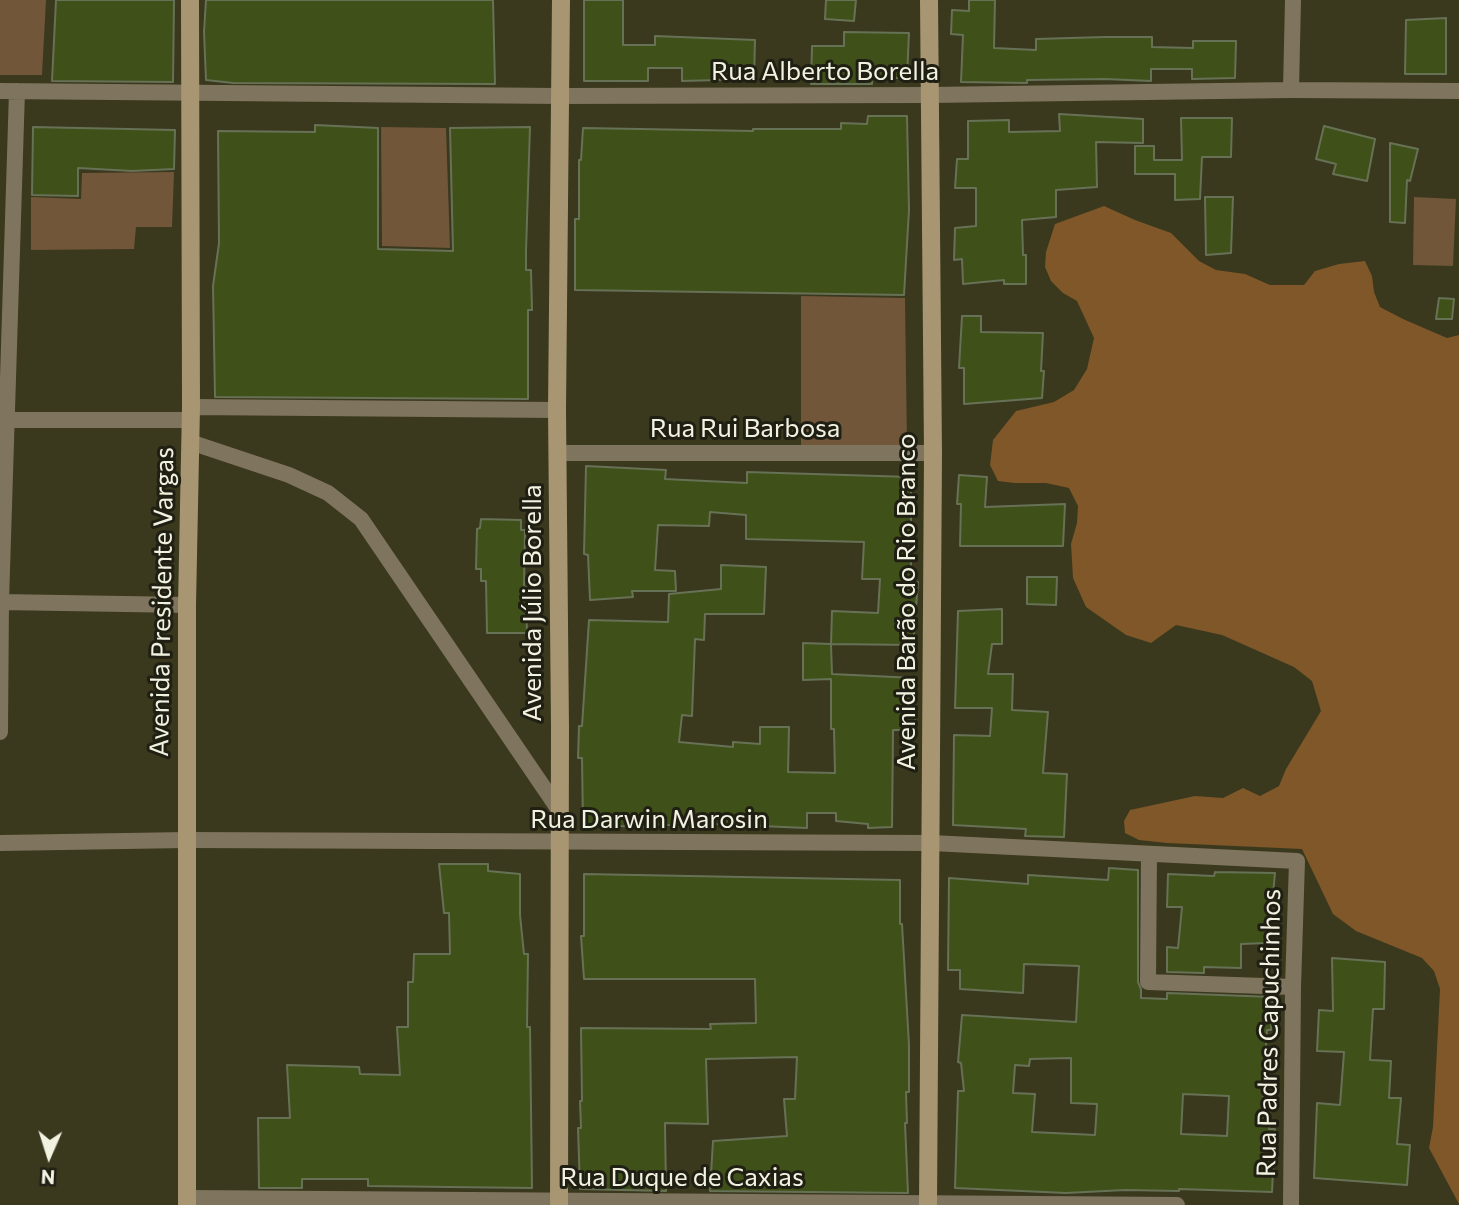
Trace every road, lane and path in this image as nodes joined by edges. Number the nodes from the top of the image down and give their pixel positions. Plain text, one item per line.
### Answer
1 (190, 0) edge
2 (561, 0) edge
3 (929, 0) edge
4 (1293, 0) edge
5 (0, 90) edge
6 (1291, 90) junction
7 (17, 91) junction
8 (1459, 91) edge
9 (191, 93) junction
10 (929, 95) junction
11 (559, 96) junction
12 (6, 248) edge
13 (557, 410) junction
14 (191, 414) junction
15 (4, 420) edge
16 (190, 442) junction
17 (557, 453) junction
18 (933, 453) junction
19 (0, 602) edge
20 (187, 606) junction
21 (0, 732) edge
22 (559, 810) junction
23 (187, 840) junction
24 (0, 843) edge
25 (931, 843) junction
26 (559, 844) junction
27 (1150, 855) junction
28 (1297, 861) joint
29 (1293, 987) junction
30 (188, 1202) edge
31 (559, 1203) edge
32 (928, 1204) edge
33 (1177, 1205) edge
34 (1291, 1205) edge

1 - 9 main road, Avenida Presidente Vargas
2 - 11 main road, Avenida Júlio Borella
3 - 10 main road, Avenida Barão do Rio Branco
4 - 6 street
5 - 7 street, Rua Alberto Borella
6 - 8 street, Rua Alberto Borella
6 - 10 street, Rua Alberto Borella
7 - 9 street, Rua Alberto Borella
7 - 12 street
9 - 11 street, Rua Alberto Borella
9 - 14 main road, Avenida Presidente Vargas
10 - 11 street, Rua Alberto Borella
10 - 18 main road, Avenida Barão do Rio Branco
11 - 13 main road, Avenida Júlio Borella
12 - 15 street
13 - 14 street
13 - 17 main road, Avenida Júlio Borella
14 - 15 street
14 - 16 main road, Avenida Presidente Vargas
15 - 19 street
16 - 20 main road, Avenida Presidente Vargas
16 - 22 street
17 - 18 street, Rua Rui Barbosa
17 - 22 main road, Avenida Júlio Borella
18 - 25 main road, Avenida Barão do Rio Branco
19 - 20 street
19 - 21 street
20 - 23 main road, Avenida Presidente Vargas
22 - 26 main road, Avenida Júlio Borella
23 - 24 street, Rua Darwin Marosin
23 - 26 street, Rua Darwin Marosin
23 - 30 main road, Avenida Presidente Vargas
25 - 26 street, Rua Darwin Marosin
25 - 27 street, Rua Darwin Marosin
25 - 32 main road, Avenida Barão do Rio Branco
26 - 31 main road, Avenida Júlio Borella
27 - 28 street, Rua Darwin Marosin
27 - 29 street
28 - 29 street, Rua Padres Capuchinhos
29 - 34 street, Rua Padres Capuchinhos
30 - 31 street, Rua Duque de Caxias
31 - 32 street, Rua Duque de Caxias
32 - 33 street, Rua Duque de Caxias

